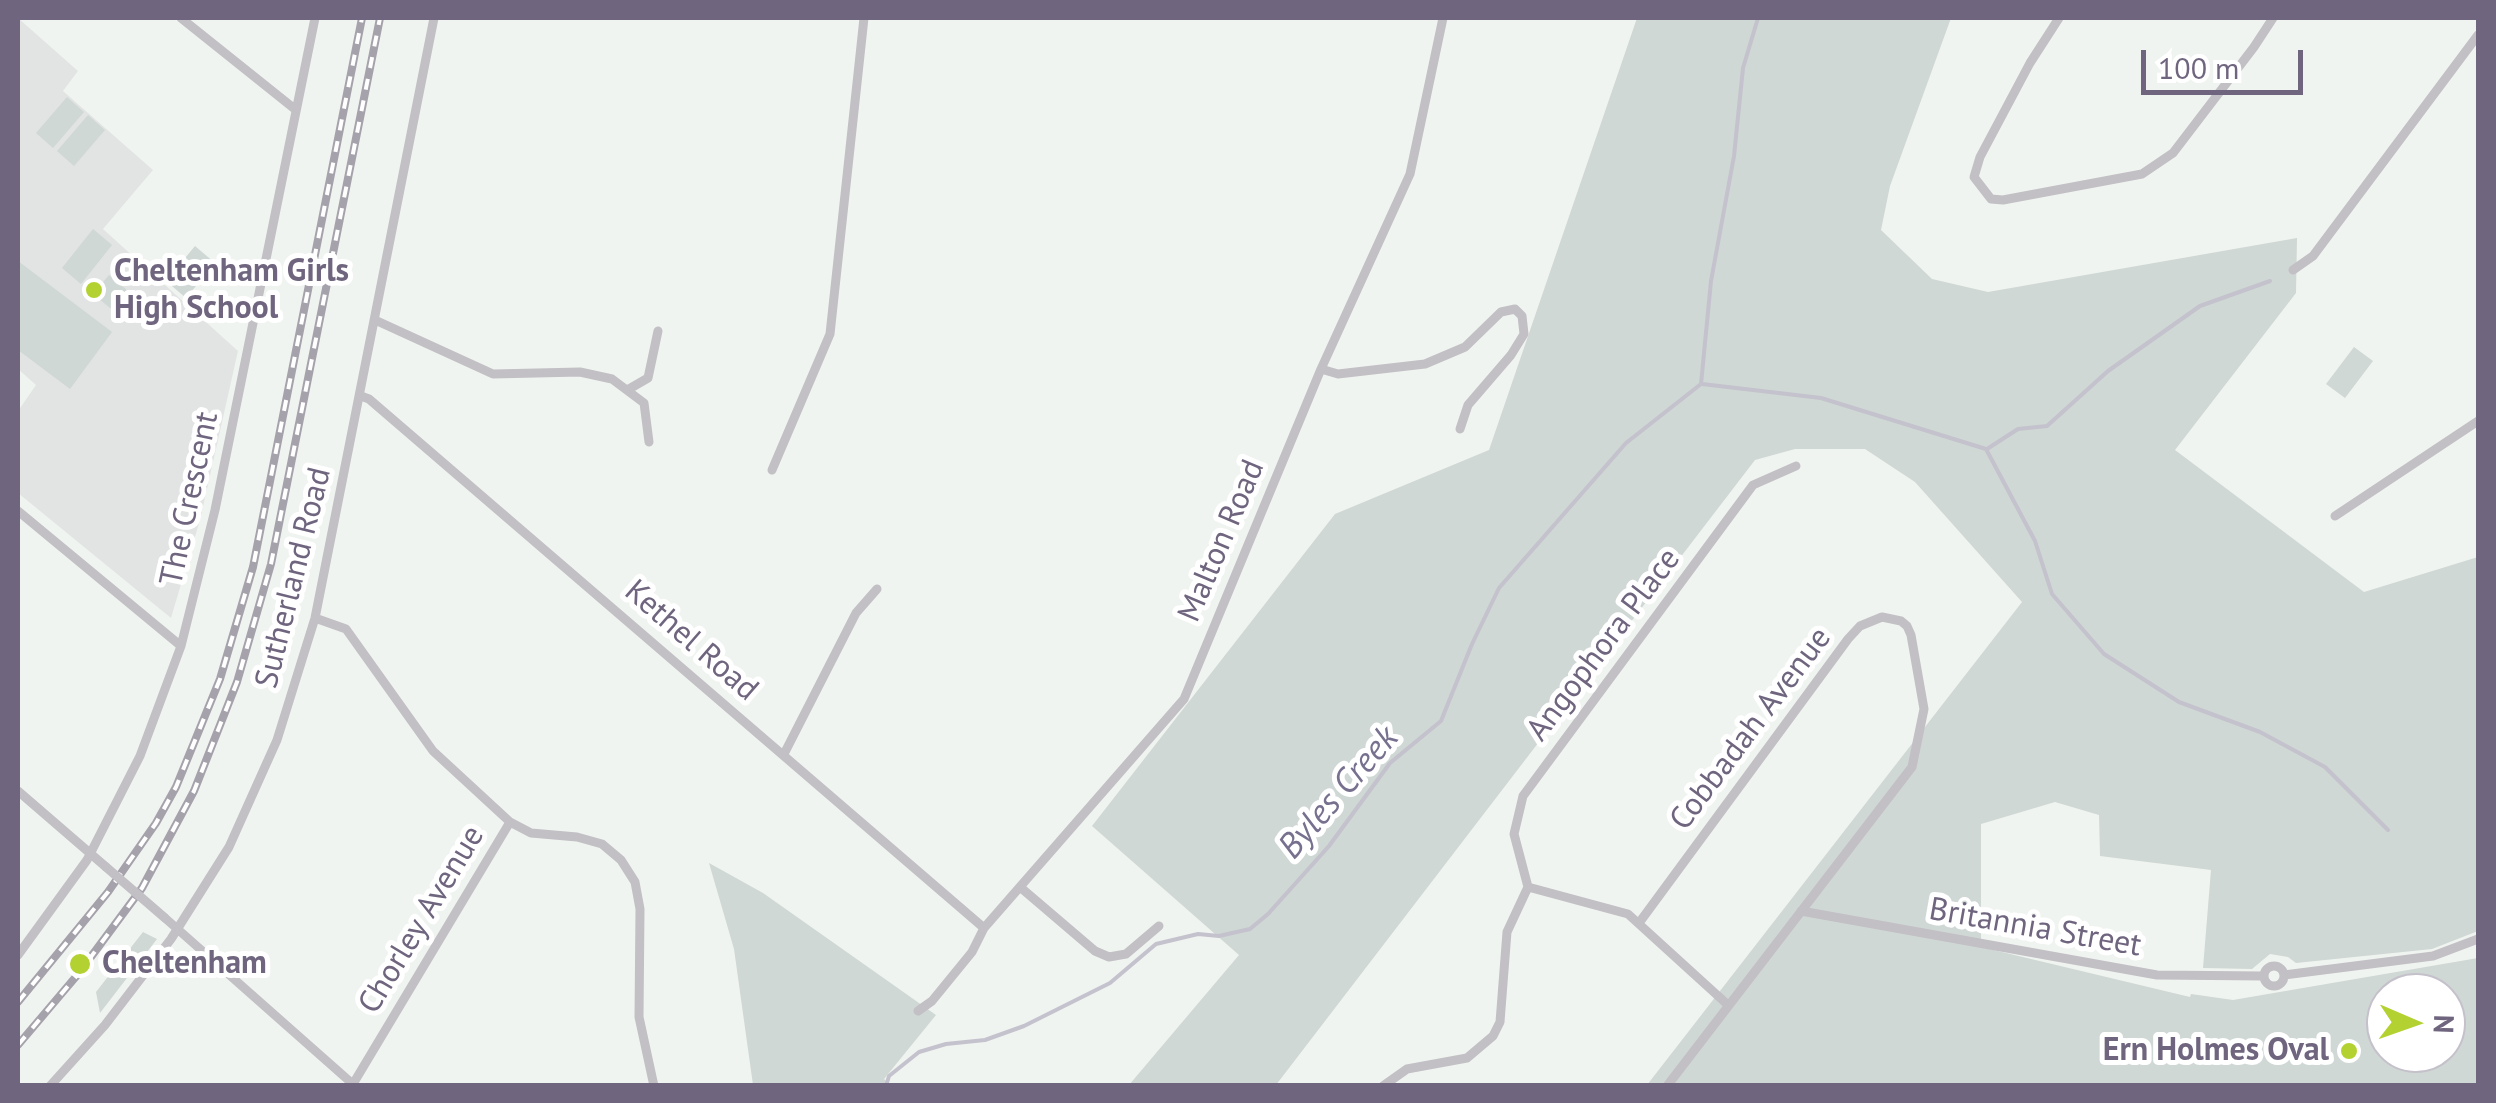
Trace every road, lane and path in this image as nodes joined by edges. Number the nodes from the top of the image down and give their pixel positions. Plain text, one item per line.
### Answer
1 (181, 18) edge
2 (315, 18) edge
3 (434, 18) edge
4 (864, 18) edge
5 (1444, 18) edge
6 (2060, 18) edge
7 (2272, 18) edge
8 (2478, 35) edge
9 (296, 110) junction
10 (2293, 270) dead end
11 (375, 320) junction
12 (658, 331) dead end
13 (1321, 369) junction
14 (629, 390) junction
15 (361, 396) junction
16 (2478, 421) edge
17 (1460, 429) dead end
18 (649, 442) dead end
19 (1796, 466) dead end
20 (772, 470) dead end
21 (18, 511) edge
22 (2335, 516) dead end
23 (877, 589) dead end
24 (315, 618) junction
25 (181, 646) junction
26 (784, 754) junction
27 (18, 790) edge
28 (510, 822) junction
29 (91, 853) junction
30 (1020, 886) junction
31 (1528, 887) junction
32 (1801, 910) junction
33 (1639, 923) junction
34 (1159, 926) dead end
35 (984, 928) junction
36 (178, 929) junction
37 (2478, 940) edge
38 (18, 955) edge
39 (1728, 1005) junction
40 (918, 1011) dead end
41 (354, 1085) edge
42 (50, 1086) edge
43 (654, 1086) edge
44 (1382, 1086) edge
45 (1667, 1086) edge

1 - 9 street
2 - 9 street, The Crescent
3 - 11 street, Sutherland Road
4 - 20 street
5 - 13 street, Malton Road
6 - 7 street
8 - 10 street
9 - 25 street, The Crescent
11 - 14 street
11 - 15 street, Sutherland Road
12 - 14 street
13 - 17 street
13 - 30 street, Malton Road
14 - 18 street
15 - 24 street, Sutherland Road
15 - 26 street, Kethel Road
16 - 22 street
19 - 31 street, Angophora Place
21 - 25 street
23 - 26 street
24 - 28 street, Chorley Avenue
24 - 36 street, Sutherland Road
25 - 29 street, The Crescent
26 - 35 street, Kethel Road
27 - 29 street
28 - 41 street, Chorley Avenue
28 - 43 street
29 - 36 street, bridge
29 - 38 street, The Crescent
30 - 34 street
30 - 35 street, Malton Road
31 - 33 street
31 - 44 street
32 - 33 street, Cobbadah Avenue
32 - 37 street, Britannia Street
32 - 39 street
33 - 39 street
35 - 40 street, Malton Road
36 - 41 street
36 - 42 street, Sutherland Road
39 - 45 street

